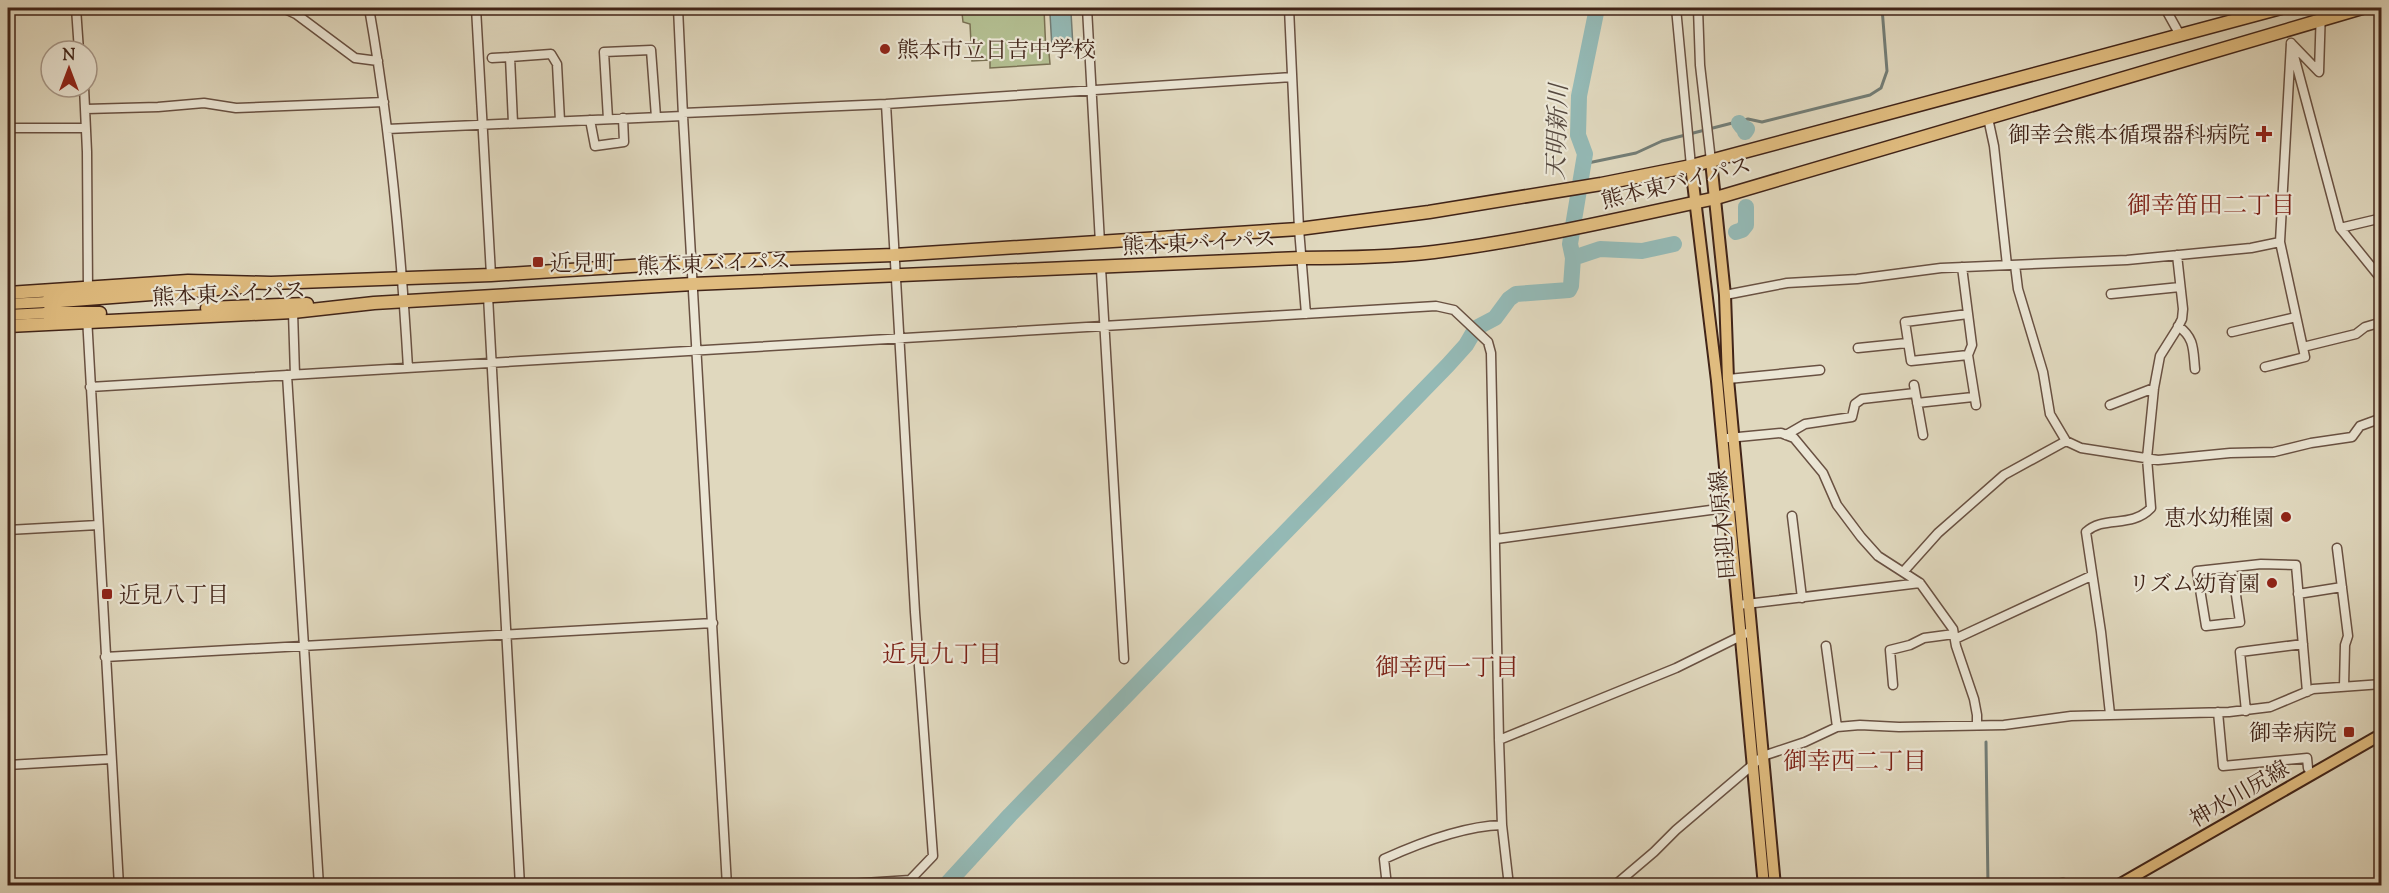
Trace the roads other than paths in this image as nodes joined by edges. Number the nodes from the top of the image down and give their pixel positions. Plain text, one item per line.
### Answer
1 (76, 8) edge
2 (283, 8) edge
3 (369, 8) edge
4 (476, 8) edge
5 (678, 8) edge
6 (1087, 8) edge
7 (1289, 8) edge
8 (1676, 8) edge
9 (1698, 8) edge
10 (2164, 8) edge
11 (2282, 8) edge
12 (2362, 8) edge
13 (2321, 14) edge
14 (2180, 35) junction
15 (78, 39) edge
16 (2291, 43) junction
17 (510, 57) junction
18 (492, 58) dead end
19 (378, 61) junction
20 (1292, 77) junction
21 (1092, 91) junction
22 (85, 99) edge
23 (384, 102) junction
24 (886, 104) junction
25 (86, 109) junction
26 (683, 114) junction
27 (656, 117) junction
28 (623, 118) junction
29 (1988, 118) junction
30 (608, 119) junction
31 (590, 120) junction
32 (560, 121) junction
33 (513, 123) junction
34 (483, 124) junction
35 (8, 128) edge
36 (85, 129) junction
37 (387, 129) junction
38 (1711, 161) junction
39 (1690, 166) junction
40 (1716, 198) junction
41 (1696, 202) junction
42 (2382, 218) edge
43 (2340, 228) junction
44 (1299, 229) junction
45 (2280, 242) junction
46 (1100, 243) junction
47 (894, 255) junction
48 (2177, 255) junction
49 (1301, 258) junction
50 (692, 262) junction
51 (2011, 265) junction
52 (1962, 267) junction
53 (1101, 268) junction
54 (491, 275) junction
55 (896, 277) junction
56 (403, 278) junction
57 (2382, 280) edge
58 (271, 283) junction
59 (693, 284) junction
60 (88, 286) junction
61 (2180, 287) junction
62 (8, 293) edge
63 (2111, 294) dead end
64 (1725, 295) junction
65 (488, 296) junction
66 (87, 299) junction
67 (404, 301) junction
68 (374, 303) junction
69 (8, 304) edge
70 (47, 308) junction
71 (293, 312) junction
72 (1306, 314) junction
73 (1968, 314) junction
74 (8, 315) edge
75 (2296, 316) junction
76 (87, 318) junction
77 (2382, 322) edge
78 (1105, 325) junction
79 (8, 326) edge
80 (2178, 326) junction
81 (2232, 332) dead end
82 (899, 338) junction
83 (1907, 343) junction
84 (2303, 347) junction
85 (1857, 348) dead end
86 (698, 350) junction
87 (1968, 355) junction
88 (492, 363) junction
89 (2265, 367) dead end
90 (408, 368) junction
91 (2195, 369) dead end
92 (1820, 370) dead end
93 (291, 375) junction
94 (1728, 379) junction
95 (90, 387) junction
96 (2154, 388) junction
97 (1917, 403) junction
98 (2110, 405) dead end
99 (2382, 418) edge
100 (1786, 435) junction
101 (1923, 435) dead end
102 (1728, 438) junction
103 (2066, 441) junction
104 (2147, 458) junction
105 (1735, 507) junction
106 (1792, 516) dead end
107 (98, 525) junction
108 (8, 530) edge
109 (1496, 539) junction
110 (2337, 548) dead end
111 (2381, 555) edge
112 (2382, 559) edge
113 (2232, 568) junction
114 (1904, 571) junction
115 (2091, 576) junction
116 (1920, 583) junction
117 (2342, 587) junction
118 (2298, 594) junction
119 (1802, 598) junction
120 (1743, 605) junction
121 (713, 623) junction
122 (1751, 631) junction
123 (506, 635) junction
124 (1740, 635) junction
125 (1954, 636) junction
126 (2303, 644) junction
127 (305, 646) junction
128 (1826, 646) dead end
129 (105, 657) junction
130 (1124, 658) dead end
131 (2382, 684) edge
132 (1893, 685) dead end
133 (2344, 686) junction
134 (2307, 692) junction
135 (2246, 711) junction
136 (2218, 712) junction
137 (2110, 714) junction
138 (1977, 725) junction
139 (1837, 727) junction
140 (2382, 734) edge
141 (1499, 740) junction
142 (1763, 756) junction
143 (111, 759) junction
144 (1753, 764) junction
145 (8, 765) edge
146 (2308, 768) dead end
147 (1502, 825) junction
148 (8, 868) edge
149 (9, 885) edge
150 (119, 885) edge
151 (319, 885) edge
152 (520, 885) edge
153 (727, 885) edge
154 (818, 885) edge
155 (1387, 885) edge
156 (1509, 885) edge
157 (1614, 885) edge
158 (1764, 885) edge
159 (1775, 885) edge
160 (2046, 885) edge
161 (2064, 885) edge
162 (2117, 885) edge

1 - 15 street
2 - 19 street
3 - 19 street
4 - 34 street
5 - 26 street
6 - 21 street
7 - 20 street
8 - 39 street
9 - 38 street
10 - 14 street
11 - 14 highway, 熊本東バイパス
12 - 13 highway, 熊本東バイパス
13 - 16 street
13 - 29 highway, 熊本東バイパス
14 - 38 highway, 熊本東バイパス
16 - 43 street
16 - 45 street
17 - 18 street
17 - 32 street
17 - 33 street
19 - 23 street
20 - 21 street
20 - 44 street
21 - 24 street
21 - 46 street
22 - 25 street
23 - 25 street
23 - 37 street
24 - 26 street
24 - 47 street
25 - 36 street
26 - 27 street
26 - 50 street
27 - 28 street
27 - 30 street
28 - 30 street
28 - 31 street
29 - 40 highway, 熊本東バイパス
29 - 51 street
30 - 31 street
31 - 32 street
32 - 33 street
33 - 34 street
34 - 37 street
34 - 54 street
35 - 36 street
36 - 60 street
37 - 56 street
38 - 39 highway, 熊本東バイパス
38 - 40 main road, 田迎木原線
39 - 41 main road, 田迎木原線
39 - 44 highway, 熊本東バイパス
40 - 41 highway, 熊本東バイパス
40 - 64 main road, 田迎木原線
41 - 49 highway, 熊本東バイパス
41 - 102 main road, 田迎木原線
42 - 43 street
43 - 57 street
44 - 46 highway, 熊本東バイパス
44 - 49 street
45 - 48 street
45 - 75 street
46 - 47 highway, 熊本東バイパス
47 - 50 highway, 熊本東バイパス
47 - 55 street
48 - 51 street
48 - 61 street
49 - 53 highway, 熊本東バイパス
49 - 72 street
50 - 54 highway, 熊本東バイパス
50 - 59 street
51 - 52 street
51 - 103 street
52 - 64 street
52 - 73 street
53 - 55 highway, 熊本東バイパス
53 - 78 street
54 - 56 highway, 熊本東バイパス
55 - 59 highway, 熊本東バイパス
55 - 82 street
56 - 58 highway, 熊本東バイパス
56 - 67 street
58 - 60 highway, 熊本東バイパス
58 - 66 highway
59 - 65 highway, 熊本東バイパス
59 - 86 street
60 - 62 highway, 熊本東バイパス
60 - 66 street
61 - 63 street
61 - 80 street
64 - 94 main road, 田迎木原線
65 - 67 highway, 熊本東バイパス
65 - 88 street
66 - 70 highway
66 - 76 street
67 - 68 highway, 熊本東バイパス
67 - 90 street
68 - 71 highway, 熊本東バイパス
68 - 76 highway
69 - 70 main road
70 - 74 main road
70 - 76 highway
71 - 76 highway, 熊本東バイパス
71 - 93 street
72 - 78 street
72 - 109 street
73 - 83 street
73 - 87 street
75 - 81 street
75 - 84 street
76 - 79 highway, 熊本東バイパス
76 - 95 street
77 - 84 street
78 - 82 street
78 - 130 street
80 - 91 street
80 - 96 street
82 - 86 street
82 - 154 street
83 - 85 street
83 - 87 street
84 - 89 street
86 - 88 street
86 - 121 street
87 - 97 street
88 - 90 street
88 - 123 street
90 - 93 street
92 - 94 street
93 - 95 street
93 - 127 street
94 - 102 main road, 田迎木原線
95 - 107 street
96 - 98 street
96 - 104 street
97 - 100 street
97 - 101 street
99 - 104 street
100 - 102 street
100 - 114 street
102 - 105 main road, 田迎木原線
103 - 104 street
103 - 114 street
104 - 115 street
105 - 109 street
105 - 120 main road, 田迎木原線
106 - 119 street
107 - 108 street
107 - 129 street
109 - 141 street
110 - 117 street
111 - 112 street
113 - 113 street
113 - 118 street
114 - 116 street
115 - 125 street
115 - 137 street
116 - 119 street
116 - 125 street
117 - 118 street
117 - 133 street
118 - 126 street
119 - 120 street
120 - 122 main road, 田迎木原線
120 - 124 main road, 田迎木原線
121 - 123 street
121 - 153 street
122 - 124 street
122 - 142 main road, 田迎木原線
123 - 127 street
123 - 152 street
124 - 141 street
124 - 144 main road, 田迎木原線
125 - 132 street
125 - 138 street
126 - 134 street
126 - 135 street
127 - 129 street
127 - 151 street
128 - 139 street
129 - 143 street
131 - 133 street
133 - 134 street
134 - 135 street
135 - 136 street
136 - 137 street
136 - 146 street
137 - 138 street
138 - 139 street
139 - 142 street
140 - 162 main road, 神水川尻線
141 - 147 street
142 - 144 street
142 - 159 main road, 田迎木原線
143 - 145 street
143 - 150 street
144 - 157 street
144 - 158 main road, 田迎木原線
147 - 155 street
147 - 156 street
148 - 149 street
160 - 161 street

